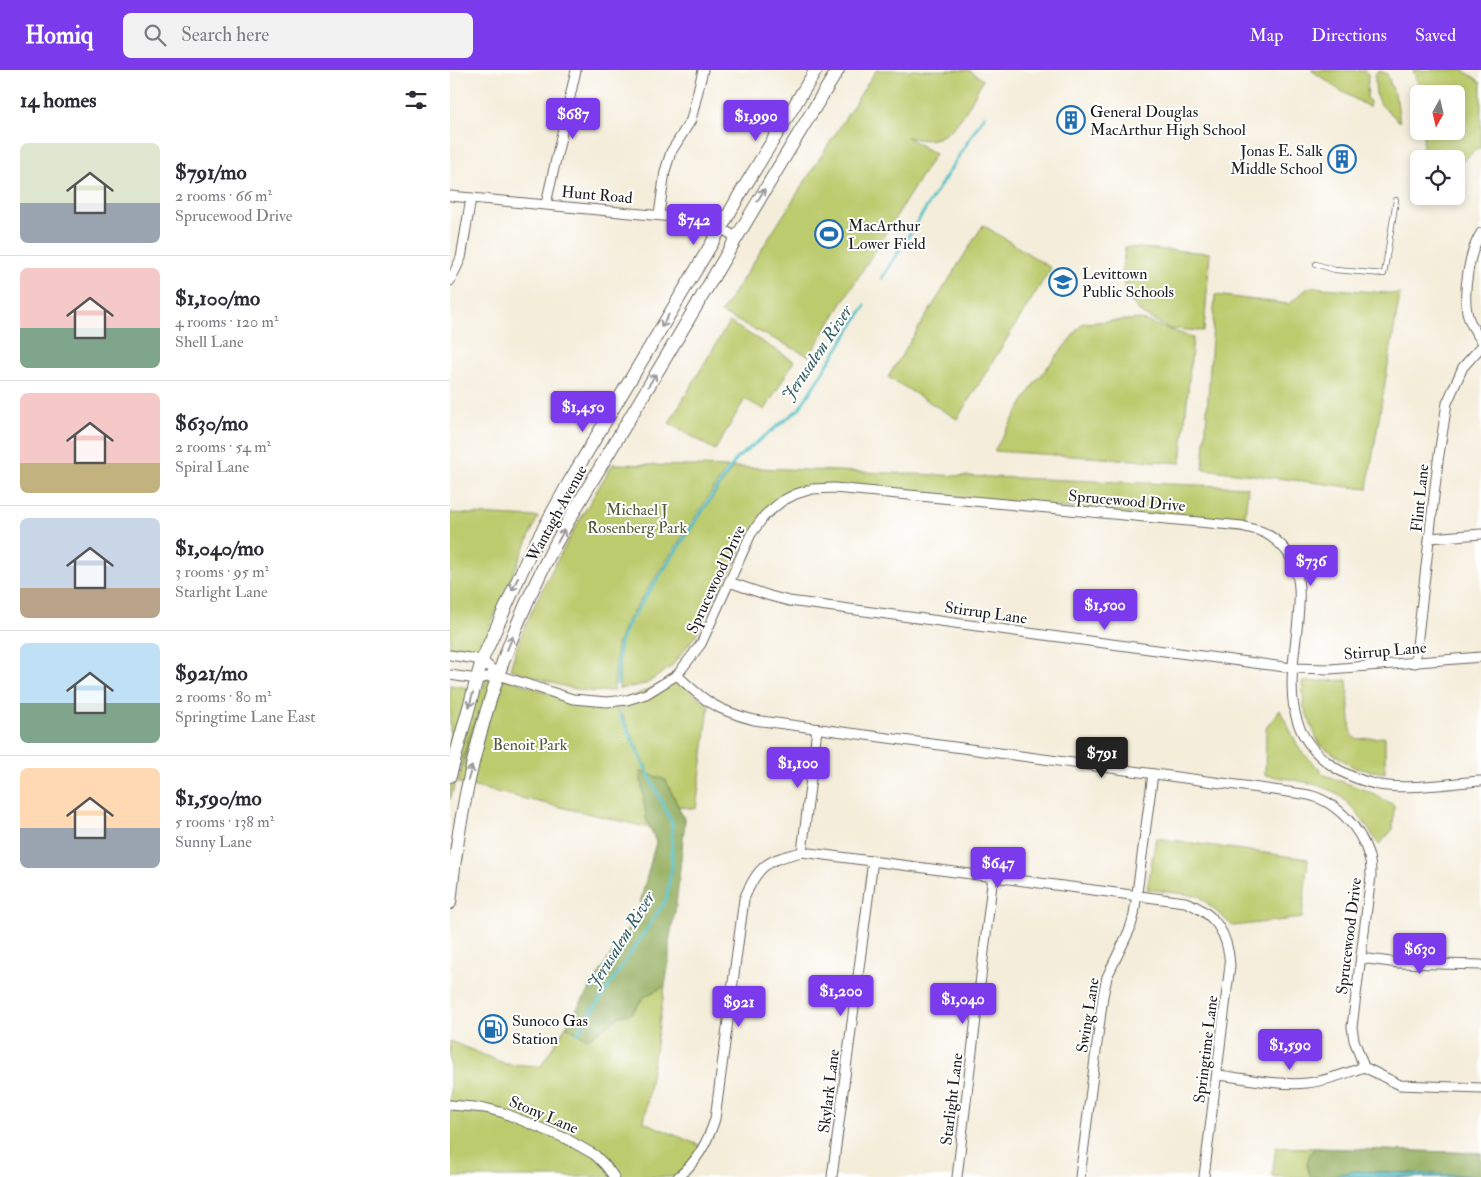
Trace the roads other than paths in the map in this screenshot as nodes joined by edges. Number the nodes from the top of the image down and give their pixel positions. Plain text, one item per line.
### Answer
1 (576, 70) edge
2 (703, 70) edge
3 (816, 70) edge
4 (835, 75) edge
5 (450, 196) edge
6 (470, 198) junction
7 (1396, 200) dead end
8 (546, 204) junction
9 (658, 215) junction
10 (721, 228) junction
11 (1481, 233) edge
12 (737, 238) junction
13 (1316, 264) dead end
14 (450, 281) edge
15 (1481, 340) edge
16 (1481, 347) edge
17 (1481, 534) edge
18 (1430, 538) junction
19 (729, 582) junction
20 (450, 655) edge
21 (1481, 657) edge
22 (482, 660) junction
23 (1415, 662) junction
24 (1292, 668) junction
25 (450, 675) edge
26 (498, 675) junction
27 (677, 675) junction
28 (477, 679) junction
29 (817, 729) junction
30 (1153, 774) junction
31 (450, 776) edge
32 (1481, 780) edge
33 (802, 852) junction
34 (873, 860) junction
35 (993, 876) junction
36 (1136, 895) junction
37 (450, 903) edge
38 (1361, 958) junction
39 (1481, 965) edge
40 (1364, 1067) junction
41 (1217, 1075) junction
42 (1481, 1088) edge
43 (450, 1105) edge
44 (614, 1177) edge
45 (678, 1177) edge
46 (832, 1177) edge
47 (956, 1177) edge
48 (1080, 1177) edge
49 (1204, 1177) edge

1 - 8 street
2 - 9 street
3 - 4 main road
3 - 10 main road, Wantagh Avenue
12 -> 4 main road, Wantagh Avenue
5 - 6 street, Hunt Road
6 - 8 street, Hunt Road
6 - 14 street
7 - 13 lane
8 - 9 street, Hunt Road
9 - 10 street, Hunt Road
10 - 12 street, Hunt Road
10 -> 22 main road, Wantagh Avenue
11 - 15 street
26 -> 12 main road, Wantagh Avenue
16 - 18 street, Flint Lane
17 - 18 street
18 - 23 street, Flint Lane
19 - 24 street, Stirrup Lane
19 - 24 street, Sprucewood Drive
19 - 27 street, Sprucewood Drive
20 - 22 street
21 - 23 street, Stirrup Lane
22 - 26 street
22 - 28 main road, Wantagh Avenue
23 - 24 street, Stirrup Lane
24 - 32 street, Sprucewood Drive
25 - 28 street
26 - 27 street, Sprucewood Drive
26 - 28 street
37 -> 26 main road, Wantagh Avenue
27 - 29 street, Sprucewood Drive
28 -> 31 main road, Wantagh Avenue
29 - 30 street, Sprucewood Drive
29 - 33 street
30 - 36 street, Swing Lane
30 - 38 street, Sprucewood Drive
33 - 34 street, Springtime Lane
33 - 45 street
34 - 35 street, Springtime Lane
34 - 46 street, Skylark Lane
35 - 36 street, Springtime Lane
35 - 47 street, Starlight Lane
36 - 41 street, Springtime Lane
36 - 48 street, Swing Lane
38 - 39 street
38 - 40 street, Sprucewood Drive
40 - 41 street
40 - 42 street
41 - 49 street, Springtime Lane
43 - 44 street, Stony Lane

